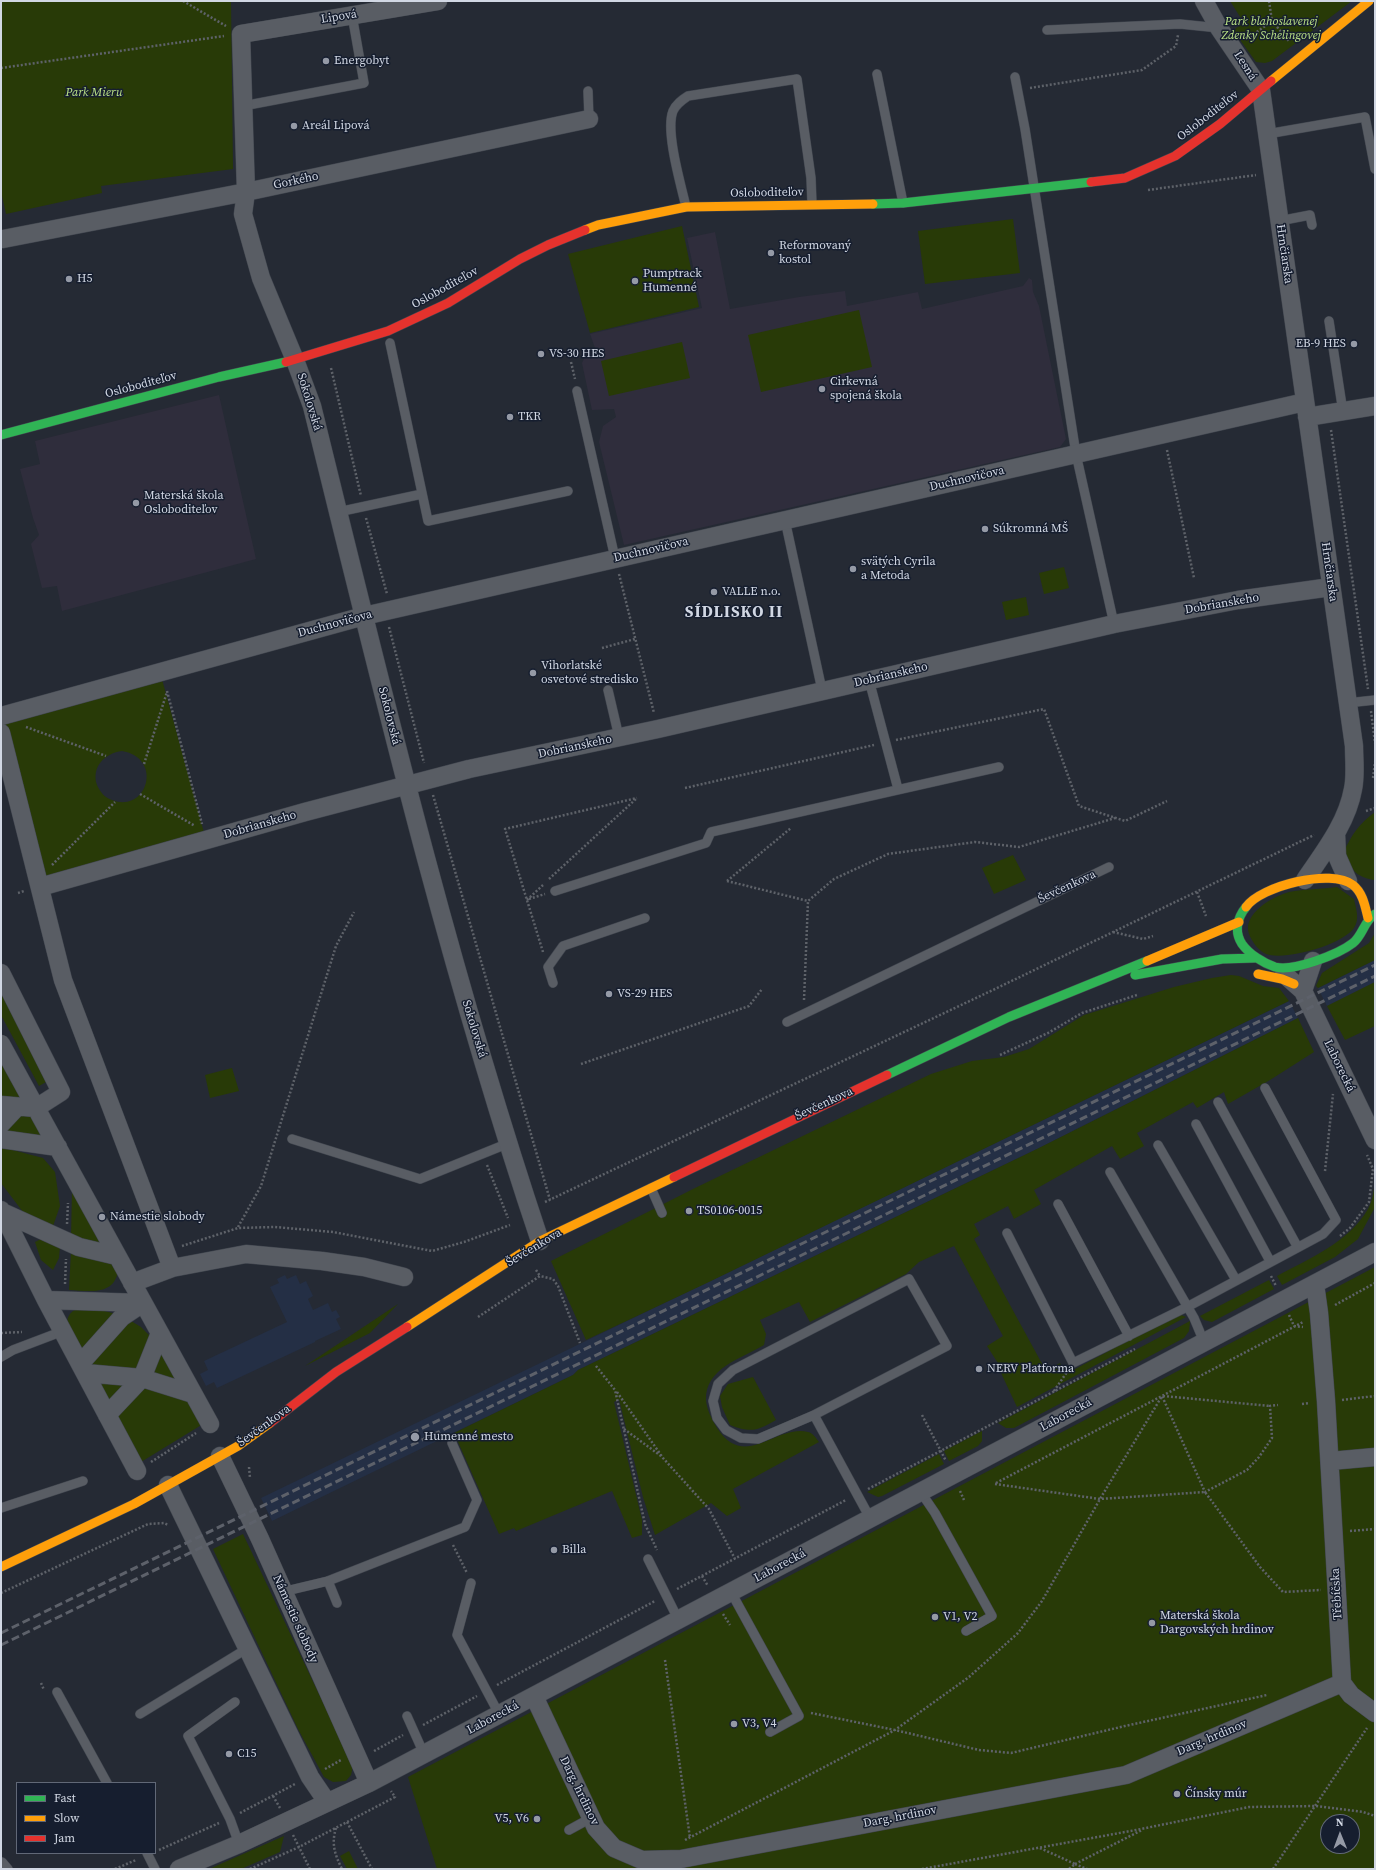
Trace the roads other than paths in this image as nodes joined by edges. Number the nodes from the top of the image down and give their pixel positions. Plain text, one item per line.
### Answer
1 (438, 1) edge
2 (1204, 1) edge
3 (1369, 1) edge
4 (352, 15) junction
5 (1219, 28) junction
6 (1046, 30) dead end
7 (241, 34) joint
8 (877, 74) dead end
9 (1015, 77) dead end
10 (1260, 90) junction
11 (588, 91) dead end
12 (243, 106) junction
13 (589, 119) joint
14 (1267, 134) junction
15 (1375, 169) edge
16 (1034, 190) junction
17 (246, 192) junction
18 (903, 203) junction
19 (812, 204) junction
20 (686, 207) junction
21 (1279, 221) junction
22 (1312, 225) dead end
23 (2, 234) edge
24 (1329, 321) dead end
25 (390, 343) dead end
26 (295, 360) junction
27 (577, 391) road end
28 (1375, 406) edge
29 (1306, 410) junction
30 (1336, 413) junction
31 (1, 434) edge
32 (1076, 454) junction
33 (568, 491) dead end
34 (422, 494) junction
35 (338, 512) junction
36 (785, 520) junction
37 (615, 558) junction
38 (1331, 587) junction
39 (364, 616) junction
40 (1114, 624) junction
41 (869, 680) junction
42 (608, 690) dead end
43 (822, 690) junction
44 (1372, 700) edge
45 (1348, 703) junction
46 (1, 716) edge
47 (1, 733) edge
48 (619, 737) junction
49 (999, 767) dead end
50 (406, 785) junction
51 (898, 789) junction
52 (1336, 833) junction
53 (1109, 867) dead end
54 (1305, 880) junction
55 (39, 883) junction
56 (1359, 888) junction
57 (555, 891) road end
58 (1371, 916) edge
59 (645, 918) dead end
60 (1239, 922) junction
61 (1255, 958) junction
62 (1228, 959) junction
63 (1313, 961) junction
64 (1277, 967) junction
65 (1, 973) edge
66 (1096, 982) junction
67 (553, 983) dead end
68 (1299, 987) junction
69 (787, 1022) dead end
70 (1, 1044) edge
71 (1265, 1088) dead end
72 (1218, 1102) dead end
73 (9, 1106) edge
74 (36, 1108) junction
75 (1, 1124) edge
76 (1196, 1124) dead end
77 (1, 1139) edge
78 (292, 1140) dead end
79 (509, 1143) junction
80 (1370, 1145) edge
81 (1158, 1146) dead end
82 (58, 1147) junction
83 (1110, 1172) dead end
84 (651, 1188) junction
85 (1058, 1204) dead end
86 (2, 1211) edge
87 (662, 1213) dead end
88 (1007, 1232) dead end
89 (540, 1241) junction
90 (1297, 1246) junction
91 (1375, 1252) edge
92 (117, 1256) junction
93 (1270, 1262) junction
94 (172, 1268) junction
95 (404, 1277) dead end
96 (1236, 1280) junction
97 (132, 1283) junction
98 (1315, 1284) junction
99 (46, 1300) junction
100 (143, 1303) junction
101 (1187, 1307) junction
102 (63, 1332) junction
103 (160, 1333) junction
104 (1128, 1336) junction
105 (1204, 1342) junction
106 (1, 1357) edge
107 (83, 1369) junction
108 (142, 1378) junction
109 (194, 1394) junction
110 (107, 1415) junction
111 (814, 1415) junction
112 (210, 1424) road end
113 (452, 1443) dead end
114 (220, 1456) junction
115 (1375, 1457) edge
116 (1330, 1460) junction
117 (137, 1471) road end
118 (83, 1481) dead end
119 (168, 1485) junction
120 (920, 1491) junction
121 (1, 1508) edge
122 (870, 1518) junction
123 (648, 1559) dead end
124 (1, 1566) edge
125 (328, 1581) junction
126 (471, 1583) road end
127 (282, 1592) junction
128 (731, 1592) junction
129 (337, 1603) dead end
130 (678, 1619) junction
131 (966, 1631) dead end
132 (248, 1648) junction
133 (1342, 1683) junction
134 (57, 1692) dead end
135 (534, 1696) junction
136 (234, 1702) dead end
137 (140, 1714) dead end
138 (499, 1714) junction
139 (407, 1716) dead end
140 (1373, 1717) edge
141 (770, 1732) dead end
142 (424, 1754) junction
143 (106, 1782) edge
144 (369, 1783) junction
145 (327, 1802) junction
146 (591, 1818) junction
147 (569, 1830) dead end
148 (239, 1844) junction
149 (150, 1854) edge
150 (683, 1864) edge
151 (155, 1869) edge
152 (179, 1869) edge

1 - 4 street, Lipová
2 - 5 street, Lesná
3 - 10 main road, Osloboditeľov
4 - 7 street, Lipová
4 - 12 lane
5 - 6 lane
5 - 10 street, Lesná
7 - 12 street, Sokolovská
8 - 18 lane
9 - 16 lane
10 - 14 street, Hrnčiarska
10 - 16 main road, Osloboditeľov
11 - 13 lane
12 - 17 street, Sokolovská
13 - 17 street, Gorkého
14 - 15 lane
14 - 21 street, Hrnčiarska
16 - 18 main road, Osloboditeľov
16 - 32 lane
17 - 23 street, Gorkého
17 - 26 street, Sokolovská
18 - 19 main road, Osloboditeľov
19 - 20 main road, Osloboditeľov
19 - 20 lane
20 - 26 main road, Osloboditeľov
21 - 22 lane
21 - 29 street, Hrnčiarska
24 - 30 lane
25 - 34 lane
26 - 31 main road, Osloboditeľov
26 - 35 street, Sokolovská
27 - 37 lane
28 - 30 street
29 - 30 street
29 - 32 street, Duchnovičova
29 - 38 street, Hrnčiarska
32 - 36 street, Duchnovičova
32 - 40 lane
33 - 34 lane
34 - 35 lane
35 - 39 street, Sokolovská
36 - 37 street, Duchnovičova
36 - 43 lane
37 - 39 street, Duchnovičova
38 - 40 street, Dobrianskeho
38 - 45 street, Hrnčiarska
39 - 46 street, Duchnovičova
39 - 50 street, Sokolovská
40 - 41 street, Dobrianskeho
41 - 43 street, Dobrianskeho
41 - 51 lane
42 - 48 lane
43 - 48 street, Dobrianskeho
44 - 45 lane
45 - 52 street, Hrnčiarska
47 - 55 street
48 - 50 street, Dobrianskeho
49 - 51 lane
50 - 55 street, Dobrianskeho
50 - 79 street, Sokolovská
51 - 57 lane
52 - 54 street, Hrnčiarska
52 - 56 street, Hrnčiarska
53 - 69 lane, Ševčenkova
54 - 56 main road
54 - 60 main road
55 - 94 street
56 - 58 main road
58 - 63 main road
59 - 67 lane
60 - 61 main road, Ševčenkova
60 - 66 main road, Ševčenkova
61 - 62 main road, Ševčenkova
61 - 64 main road, Ševčenkova
62 - 66 main road, Ševčenkova
62 - 68 main road
63 - 64 main road
63 - 68 street
64 - 68 street, Laborecká
65 - 74 street
66 - 84 main road, Ševčenkova
68 - 80 street, Laborecká
70 - 74 street
71 - 90 lane
72 - 90 lane
73 - 74 street
73 - 75 street
74 - 82 street
76 - 93 lane
77 - 82 street
78 - 79 lane
79 - 89 street, Sokolovská
81 - 96 lane
82 - 92 street
83 - 101 lane
84 - 87 lane
84 - 89 main road, Ševčenkova
85 - 104 lane
86 - 92 street
86 - 99 street
88 - 104 lane
89 - 114 main road, Ševčenkova
90 - 93 lane
91 - 98 street, Laborecká
92 - 97 street
93 - 96 lane
94 - 95 street
94 - 97 street
96 - 101 lane
97 - 100 street
98 - 105 street, Laborecká
98 - 116 street, Třebíčska
99 - 100 street
99 - 102 street
100 - 103 street
100 - 107 street
101 - 104 lane
101 - 105 lane
102 - 106 lane
102 - 107 street
103 - 108 street
103 - 109 street
105 - 120 street, Laborecká
107 - 108 street
107 - 110 street
108 - 109 street
108 - 110 street
109 - 112 street
110 - 117 street
111 - 111 lane
111 - 122 lane
113 - 125 lane
114 - 119 main road, Ševčenkova
114 - 127 street, Námestie slobody
115 - 116 street
116 - 133 street, Třebíčska
118 - 121 lane
119 - 124 main road, Ševčenkova
119 - 132 street
120 - 122 street, Laborecká
120 - 131 lane
122 - 128 street, Laborecká
123 - 130 lane
125 - 127 lane
125 - 129 lane
126 - 138 lane
127 - 144 street, Námestie slobody
128 - 130 street, Laborecká
128 - 141 lane
130 - 135 street, Laborecká
132 - 137 lane
132 - 145 street
133 - 140 street
133 - 150 street, Darg. hrdinov
134 - 143 lane
135 - 138 street, Laborecká
135 - 146 street, Darg. hrdinov
136 - 148 lane
138 - 142 street, Laborecká
139 - 142 lane
142 - 144 street, Laborecká
144 - 145 street, Laborecká
145 - 148 street, Laborecká
146 - 147 lane
146 - 150 street, Darg. hrdinov
148 - 152 street, Laborecká
149 - 151 lane

